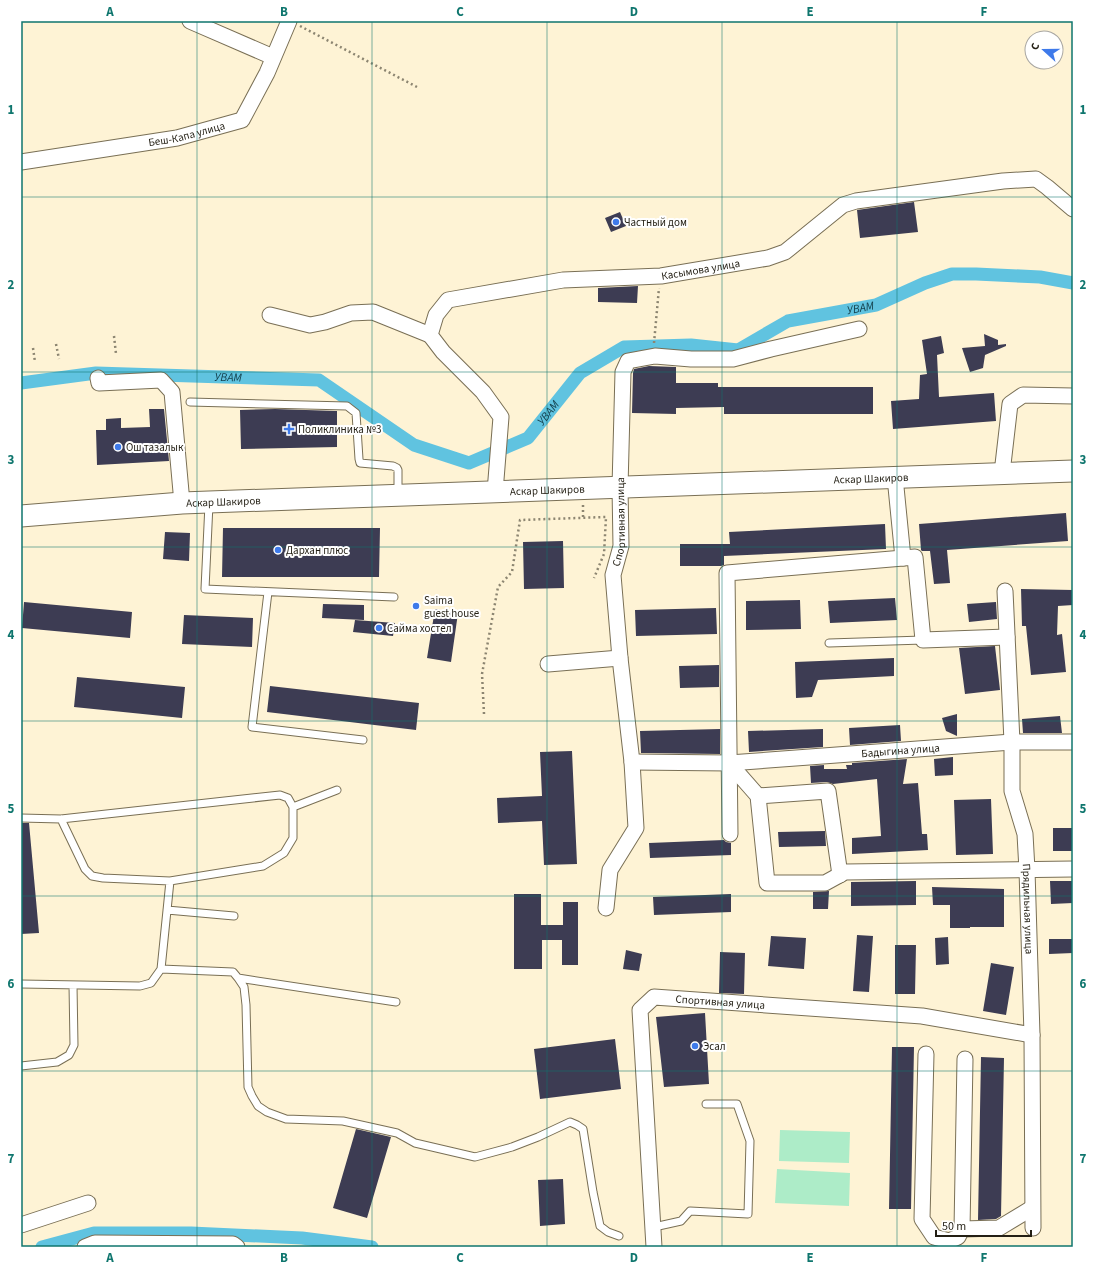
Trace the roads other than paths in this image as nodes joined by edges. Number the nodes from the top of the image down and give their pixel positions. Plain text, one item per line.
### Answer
1 (190, 21) edge
2 (294, 23) edge
3 (273, 57) junction
4 (21, 162) edge
5 (1073, 209) edge
6 (270, 315) dead end
7 (859, 329) dead end
8 (430, 335) junction
9 (98, 378) dead end
10 (1073, 396) edge
11 (190, 402) dead end
12 (1073, 471) edge
13 (1002, 473) junction
14 (895, 477) junction
15 (620, 487) junction
16 (495, 492) junction
17 (398, 495) junction
18 (209, 502) junction
19 (182, 503) junction
20 (21, 516) edge
21 (902, 558) junction
22 (1006, 591) dead end
23 (268, 592) junction
24 (394, 597) dead end
25 (1007, 637) junction
26 (923, 640) junction
27 (829, 643) dead end
28 (620, 658) junction
29 (548, 664) dead end
30 (363, 740) dead end
31 (1012, 742) junction
32 (1073, 742) edge
33 (632, 762) junction
34 (729, 763) junction
35 (337, 790) dead end
36 (758, 796) junction
37 (293, 807) junction
38 (21, 818) edge
39 (61, 820) junction
40 (730, 834) dead end
41 (1073, 869) edge
42 (1027, 870) junction
43 (840, 875) junction
44 (170, 881) junction
45 (606, 908) dead end
46 (167, 910) junction
47 (234, 916) dead end
48 (161, 969) junction
49 (238, 978) junction
50 (21, 984) edge
51 (73, 985) junction
52 (396, 1002) dead end
53 (1032, 1035) junction
54 (926, 1054) dead end
55 (965, 1059) dead end
56 (21, 1066) edge
57 (706, 1104) dead end
58 (88, 1203) dead end
59 (1032, 1208) junction
60 (21, 1225) edge
61 (1033, 1228) dead end
62 (962, 1229) junction
63 (618, 1236) dead end
64 (654, 1238) edge
65 (85, 1247) edge
66 (237, 1247) edge

1 - 3 street
2 - 3 street, Беш-Капа улица
3 - 4 street, Беш-Капа улица
5 - 8 street, Касымова улица
6 - 8 street
7 - 15 street, Спортивная улица
8 - 16 street
9 - 19 street
10 - 13 street
11 - 17 lane
12 - 13 main road, Аскар Шакиров
13 - 14 main road, Аскар Шакиров
14 - 15 main road, Аскар Шакиров
14 - 21 street
15 - 16 main road, Аскар Шакиров
15 - 28 street, Спортивная улица
16 - 17 main road, Аскар Шакиров
17 - 18 main road, Аскар Шакиров
18 - 19 main road, Аскар Шакиров
18 - 23 lane
19 - 20 main road, Аскар Шакиров
21 - 26 street
21 - 34 street
22 - 25 street, Прядильная улица
23 - 24 lane
23 - 30 lane
25 - 26 street
25 - 31 street, Прядильная улица
26 - 27 lane
28 - 29 street
28 - 33 street, Спортивная улица
31 - 32 street, Бадыгина улица
31 - 34 street, Бадыгина улица
31 - 42 street, Прядильная улица
33 - 34 street, Бадыгина улица
33 - 45 street, Спортивная улица
34 - 36 street
34 - 40 street
35 - 37 lane
36 - 43 street
36 - 43 street
37 - 39 lane
37 - 44 lane
38 - 39 lane
39 - 44 lane
41 - 42 street
42 - 43 street
42 - 53 street, Прядильная улица
44 - 46 lane
46 - 47 lane
46 - 48 lane
48 - 49 lane
48 - 51 lane
49 - 52 lane
49 - 63 lane
50 - 51 lane
51 - 56 lane
53 - 59 street, Прядильная улица
53 - 64 street, Спортивная улица
54 - 62 street
55 - 62 street
57 - 64 lane
58 - 60 street
59 - 61 street, Прядильная улица
59 - 62 street
65 - 66 street

